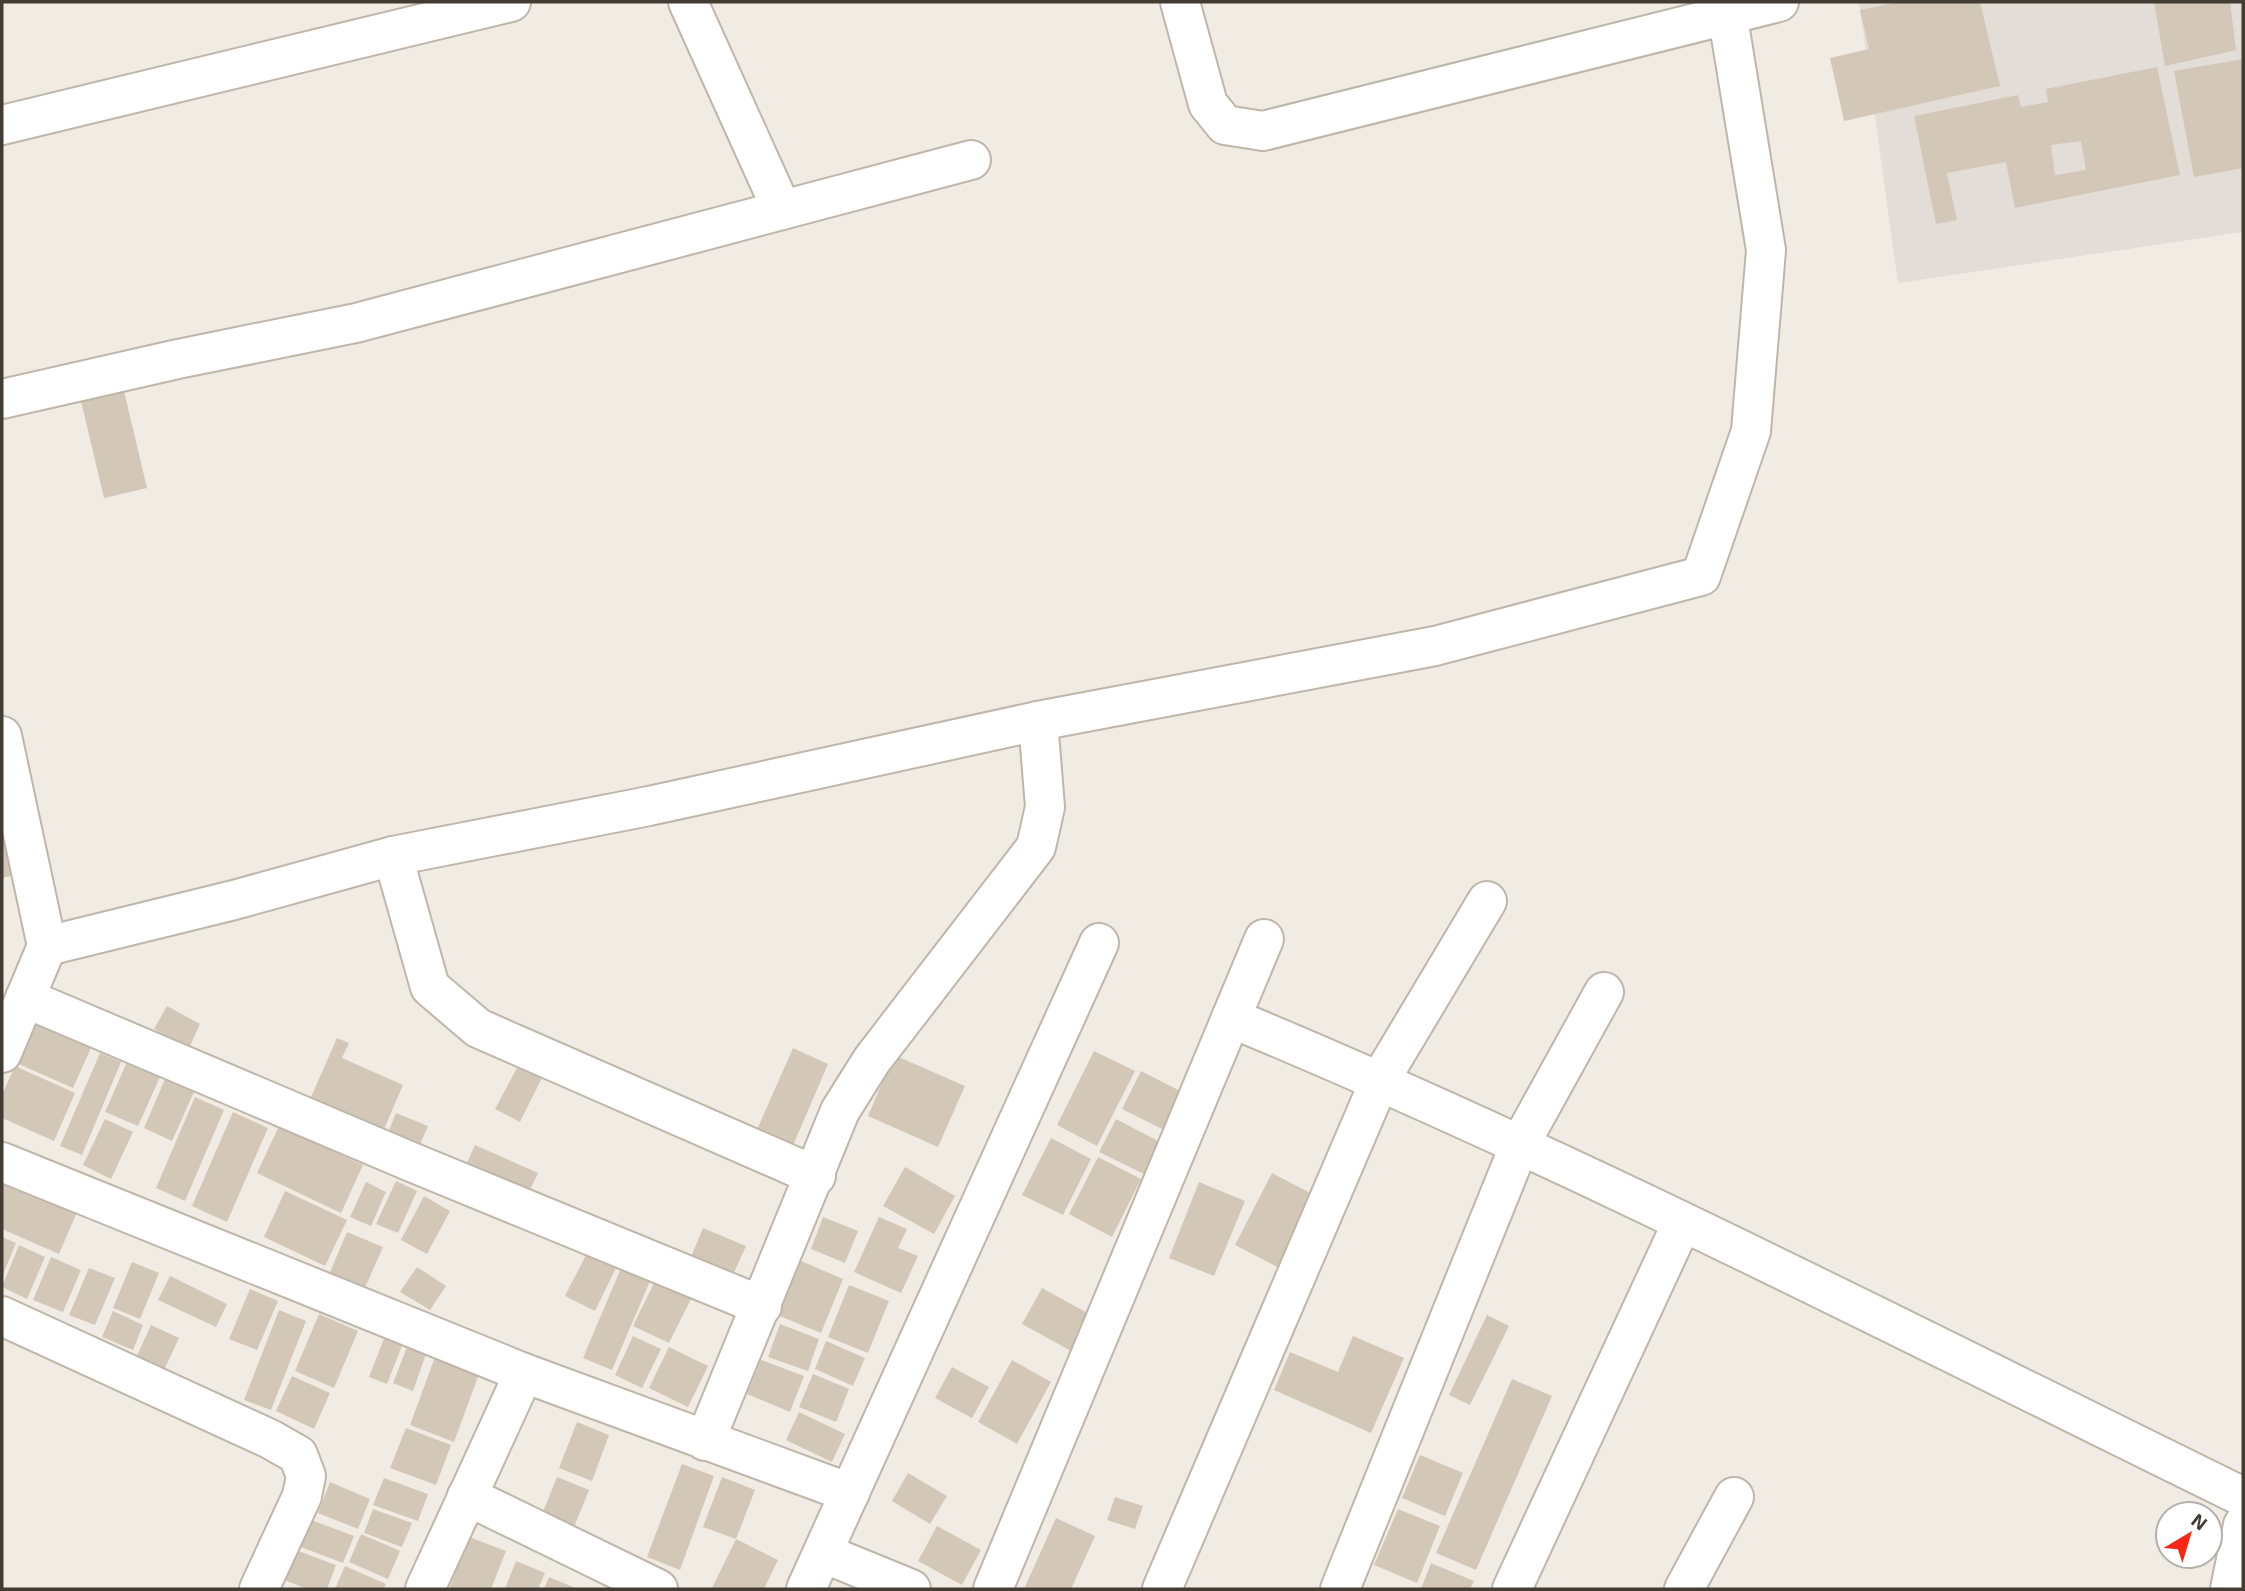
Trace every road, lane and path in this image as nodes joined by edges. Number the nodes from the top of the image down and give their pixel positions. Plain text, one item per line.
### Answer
1 (512, 2) edge
2 (688, 2) edge
3 (1180, 2) edge
4 (1779, 2) edge
5 (1727, 12) junction
6 (2, 125) edge
7 (971, 160) dead end
8 (782, 210) junction
9 (2, 400) edge
10 (1038, 722) junction
11 (3, 748) edge
12 (393, 856) junction
13 (1487, 901) dead end
14 (1264, 939) dead end
15 (1099, 943) dead end
16 (47, 946) junction
17 (1604, 992) dead end
18 (25, 998) junction
19 (1231, 1018) junction
20 (2, 1053) edge
21 (1380, 1080) junction
22 (1520, 1144) junction
23 (2, 1161) edge
24 (816, 1176) junction
25 (1682, 1223) junction
26 (762, 1306) junction
27 (2, 1316) edge
28 (523, 1373) junction
29 (705, 1441) junction
30 (850, 1493) junction
31 (467, 1496) junction
32 (1734, 1497) dead end
33 (2243, 1497) edge
34 (2243, 1525) edge
35 (823, 1553) junction
36 (259, 1589) edge
37 (425, 1589) edge
38 (658, 1589) edge
39 (806, 1589) edge
40 (911, 1589) edge
41 (993, 1589) edge
42 (1162, 1589) edge
43 (1340, 1589) edge
44 (1512, 1589) edge
45 (1684, 1589) edge
46 (2230, 1589) edge

1 - 6 street
2 - 8 street
3 - 5 street
4 - 5 street
5 - 10 street
7 - 8 street
8 - 9 street
10 - 12 street
10 - 24 street
11 - 16 street
12 - 16 street
12 - 24 street
13 - 21 street
14 - 19 street
15 - 30 street
16 - 18 street
17 - 22 street
18 - 20 street
18 - 26 street
19 - 21 street
19 - 41 street
21 - 22 street
21 - 42 street
22 - 25 street
22 - 43 street
23 - 28 street
24 - 26 street
25 - 33 street
25 - 44 street
26 - 29 street
27 - 36 street
28 - 29 street
28 - 31 street
29 - 30 street
30 - 35 street
31 - 37 street
31 - 38 street
32 - 45 street
34 - 46 street
35 - 39 street
35 - 40 street

